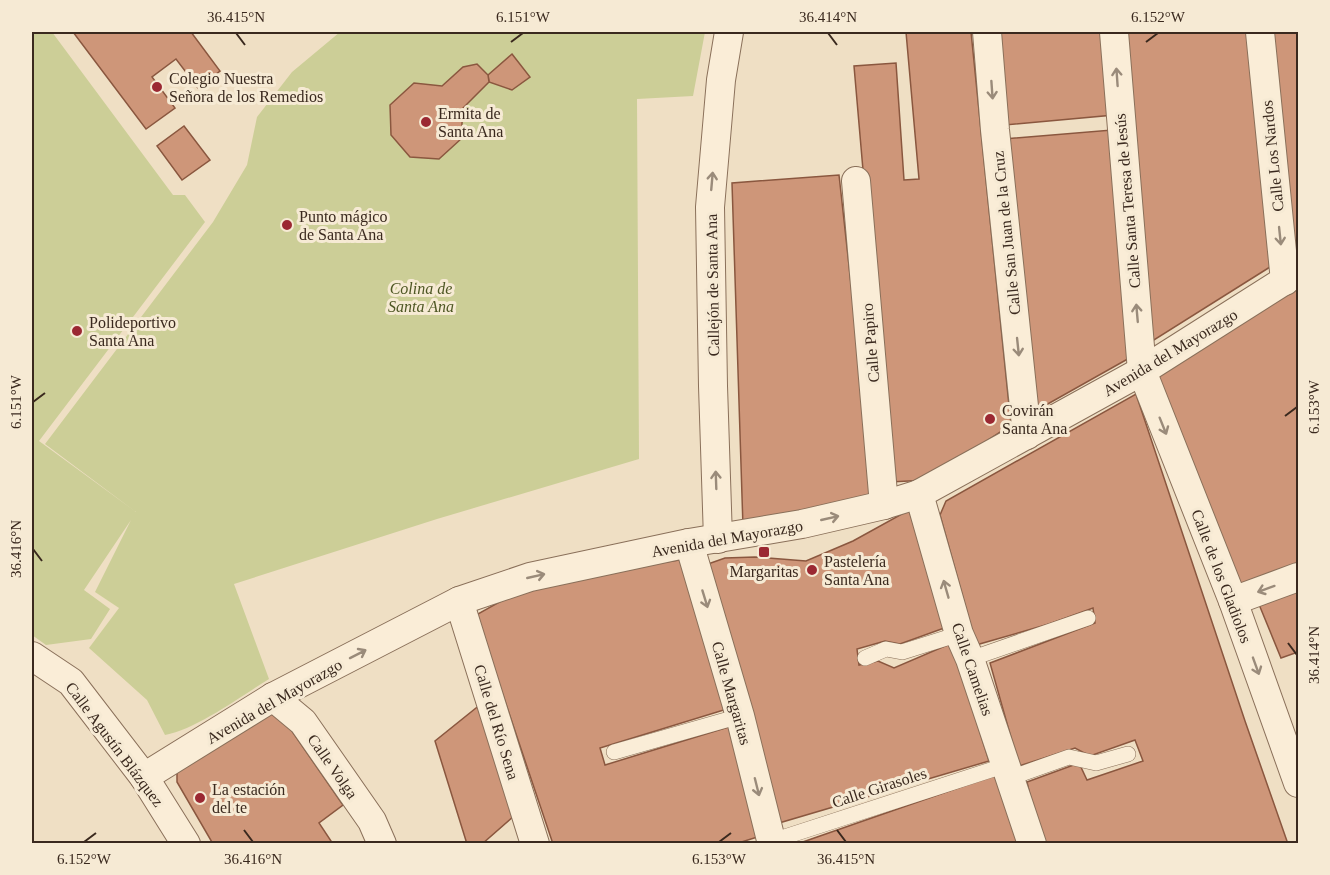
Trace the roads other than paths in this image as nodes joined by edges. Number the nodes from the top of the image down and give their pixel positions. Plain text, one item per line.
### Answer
1 (729, 32) edge
2 (987, 32) edge
3 (1114, 32) edge
4 (1260, 32) edge
5 (856, 181) dead end
6 (1292, 277) edge
7 (1142, 371) junction
8 (1027, 435) junction
9 (919, 494) junction
10 (884, 505) junction
11 (718, 539) junction
12 (688, 543) junction
13 (1299, 577) edge
14 (459, 601) junction
15 (1233, 601) junction
16 (1088, 618) dead end
17 (965, 646) junction
18 (32, 656) edge
19 (865, 658) dead end
20 (273, 697) junction
21 (740, 716) junction
22 (614, 752) dead end
23 (1128, 754) dead end
24 (1008, 771) junction
25 (144, 777) junction
26 (1299, 783) edge
27 (525, 839) edge
28 (186, 843) edge
29 (382, 843) edge
30 (768, 843) edge
31 (1032, 843) edge

11 -> 1 street, Callejón de Santa Ana
2 -> 8 street, Calle San Juan de la Cruz
7 -> 3 street, Calle Santa Teresa de Jesús
4 -> 6 street, Calle Los Nardos
5 - 10 street, Calle Papiro
6 - 7 street, Avenida del Mayorazgo
7 - 8 street, Avenida del Mayorazgo
7 -> 15 street, Calle de los Gladiolos
8 - 9 street, Avenida del Mayorazgo
9 - 10 street, Avenida del Mayorazgo
17 -> 9 street, Calle Camelias
11 -> 10 street, Avenida del Mayorazgo
11 - 12 street, Avenida del Mayorazgo
14 -> 12 street, Avenida del Mayorazgo
12 -> 21 street, Calle Margaritas
13 -> 15 street
20 -> 14 street, Avenida del Mayorazgo
14 - 27 street, Calle del Río Sena
15 -> 26 street, Calle de los Gladiolos
16 - 17 lane
17 - 19 lane
17 - 24 street, Calle Camelias
18 - 25 street, Calle Agustín Blázquez
20 - 25 street, Avenida del Mayorazgo
20 - 29 street, Calle Volga
21 - 22 lane
21 -> 30 street, Calle Margaritas
23 - 24 lane, Calle Girasoles
24 - 30 lane, Calle Girasoles
24 - 31 street, Calle Camelias
25 - 28 street, Calle Agustín Blázquez

